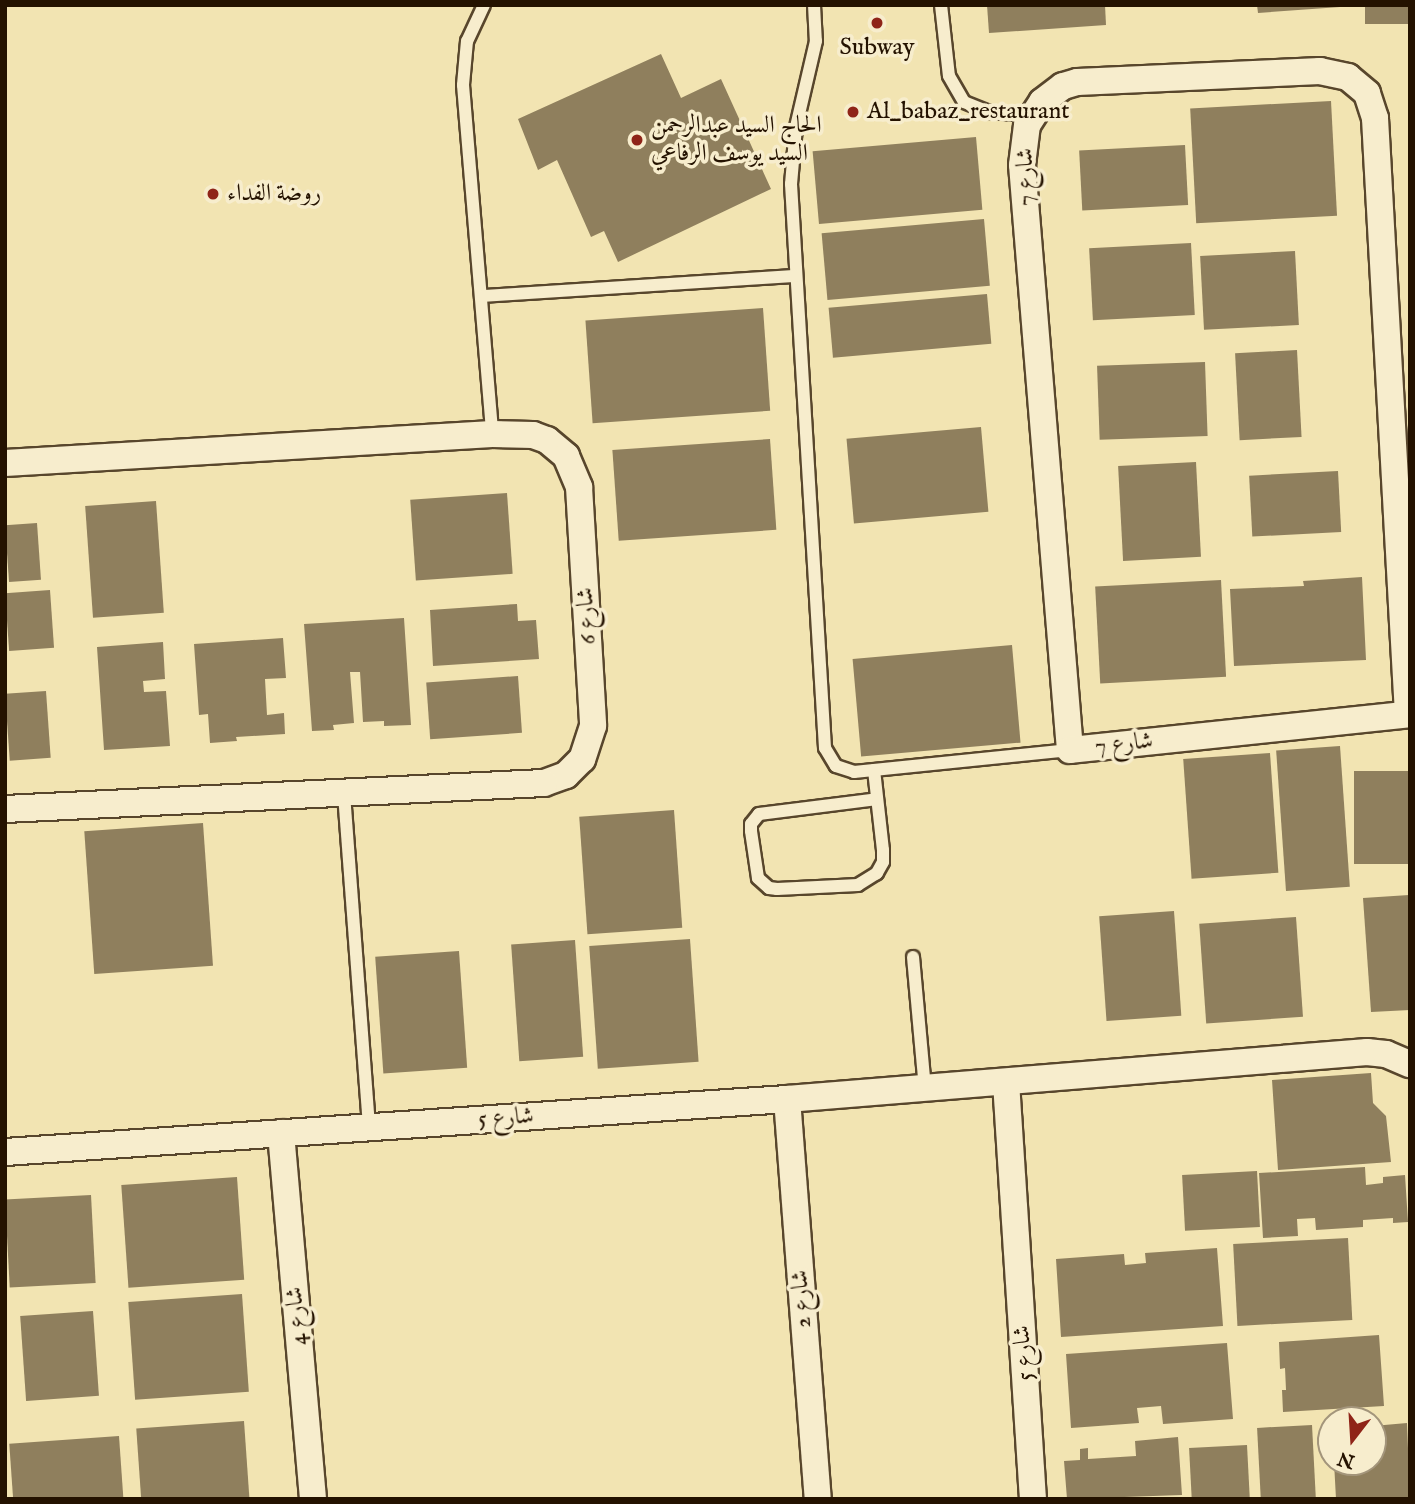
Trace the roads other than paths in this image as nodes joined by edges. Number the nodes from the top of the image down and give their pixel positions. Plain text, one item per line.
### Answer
1 (484, 5) edge
2 (814, 5) edge
3 (941, 5) edge
4 (1033, 115) junction
5 (795, 276) junction
6 (483, 296) junction
7 (492, 435) junction
8 (5, 463) edge
9 (1409, 714) edge
10 (1070, 750) junction
11 (874, 770) junction
12 (344, 794) junction
13 (877, 799) junction
14 (5, 809) edge
15 (913, 957) dead end
16 (1410, 1065) edge
17 (1006, 1082) junction
18 (925, 1088) junction
19 (787, 1099) junction
20 (369, 1127) junction
21 (281, 1133) junction
22 (5, 1152) edge
23 (313, 1499) edge
24 (818, 1499) edge
25 (1034, 1499) edge

1 - 6 lane
2 - 5 lane
3 - 4 lane
4 - 9 street, شارع 7
4 - 10 street, شارع 7
5 - 6 lane
5 - 11 lane
6 - 7 lane
7 - 8 street, شارع 6
7 - 12 street, شارع 6
9 - 10 street, شارع 7
10 - 11 lane
11 - 13 lane
12 - 14 street, شارع 6
12 - 20 lane
13 - 13 lane
15 - 18 lane
16 - 17 street, شارع 5
17 - 18 street, شارع 5
17 - 25 street, شارع 5
18 - 19 street, شارع 5
19 - 20 street, شارع 5
19 - 24 street, شارع 2
20 - 21 street, شارع 5
21 - 22 street, شارع 5
21 - 23 street, شارع 4

